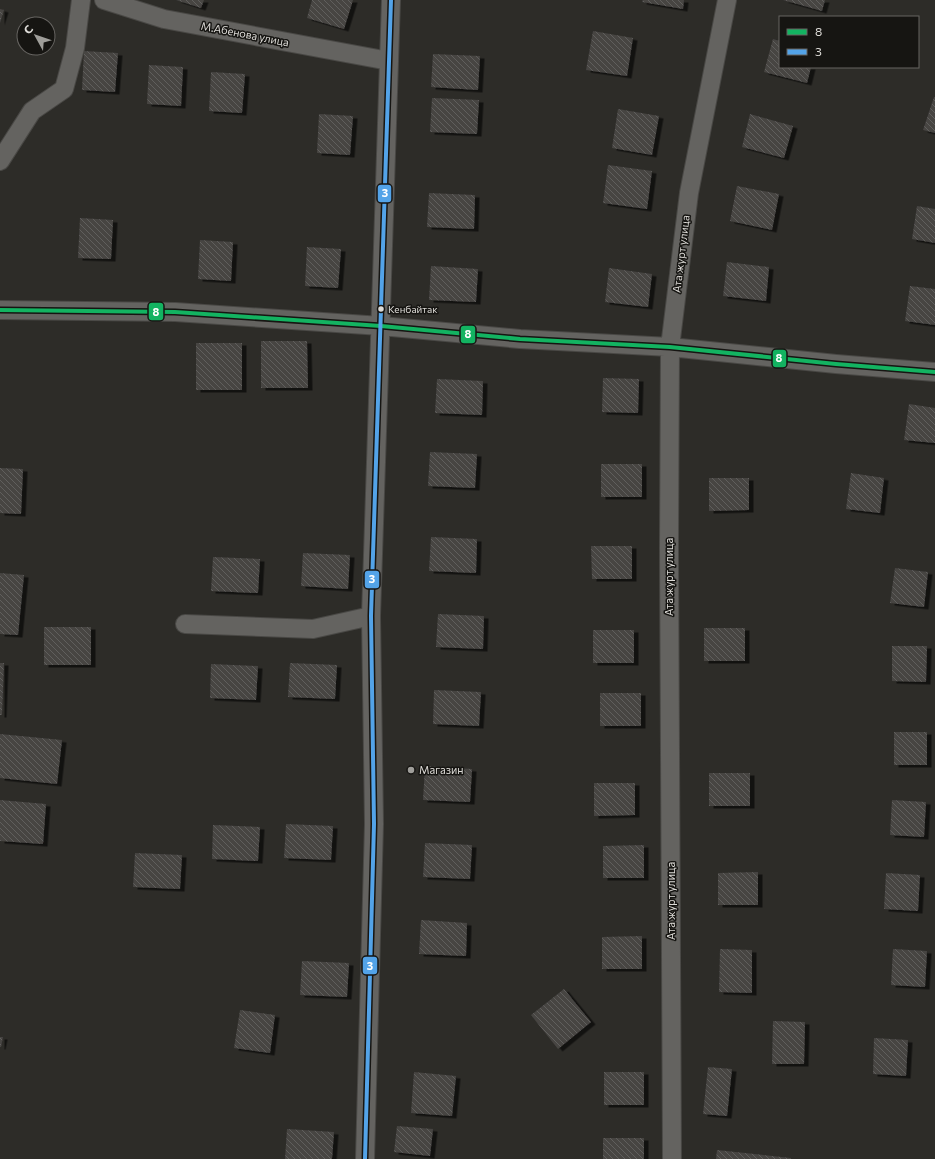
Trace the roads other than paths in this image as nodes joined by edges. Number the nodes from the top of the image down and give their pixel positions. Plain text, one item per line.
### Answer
1 (81, 0) edge
2 (104, 0) edge
3 (391, 0) edge
4 (727, 0) edge
5 (389, 61) junction
6 (0, 161) edge
7 (0, 310) edge
8 (381, 326) junction
9 (670, 348) junction
10 (935, 372) edge
11 (372, 616) junction
12 (185, 624) dead end
13 (365, 1159) edge
14 (672, 1159) edge

1 - 6 street
2 - 5 street, М.Абенова улица
3 - 5 street
4 - 9 street, Ата журт улица
5 - 8 street
7 - 8 street
8 - 9 street
8 - 11 street
9 - 10 street
9 - 14 street, Ата журт улица
11 - 12 street
11 - 13 street

